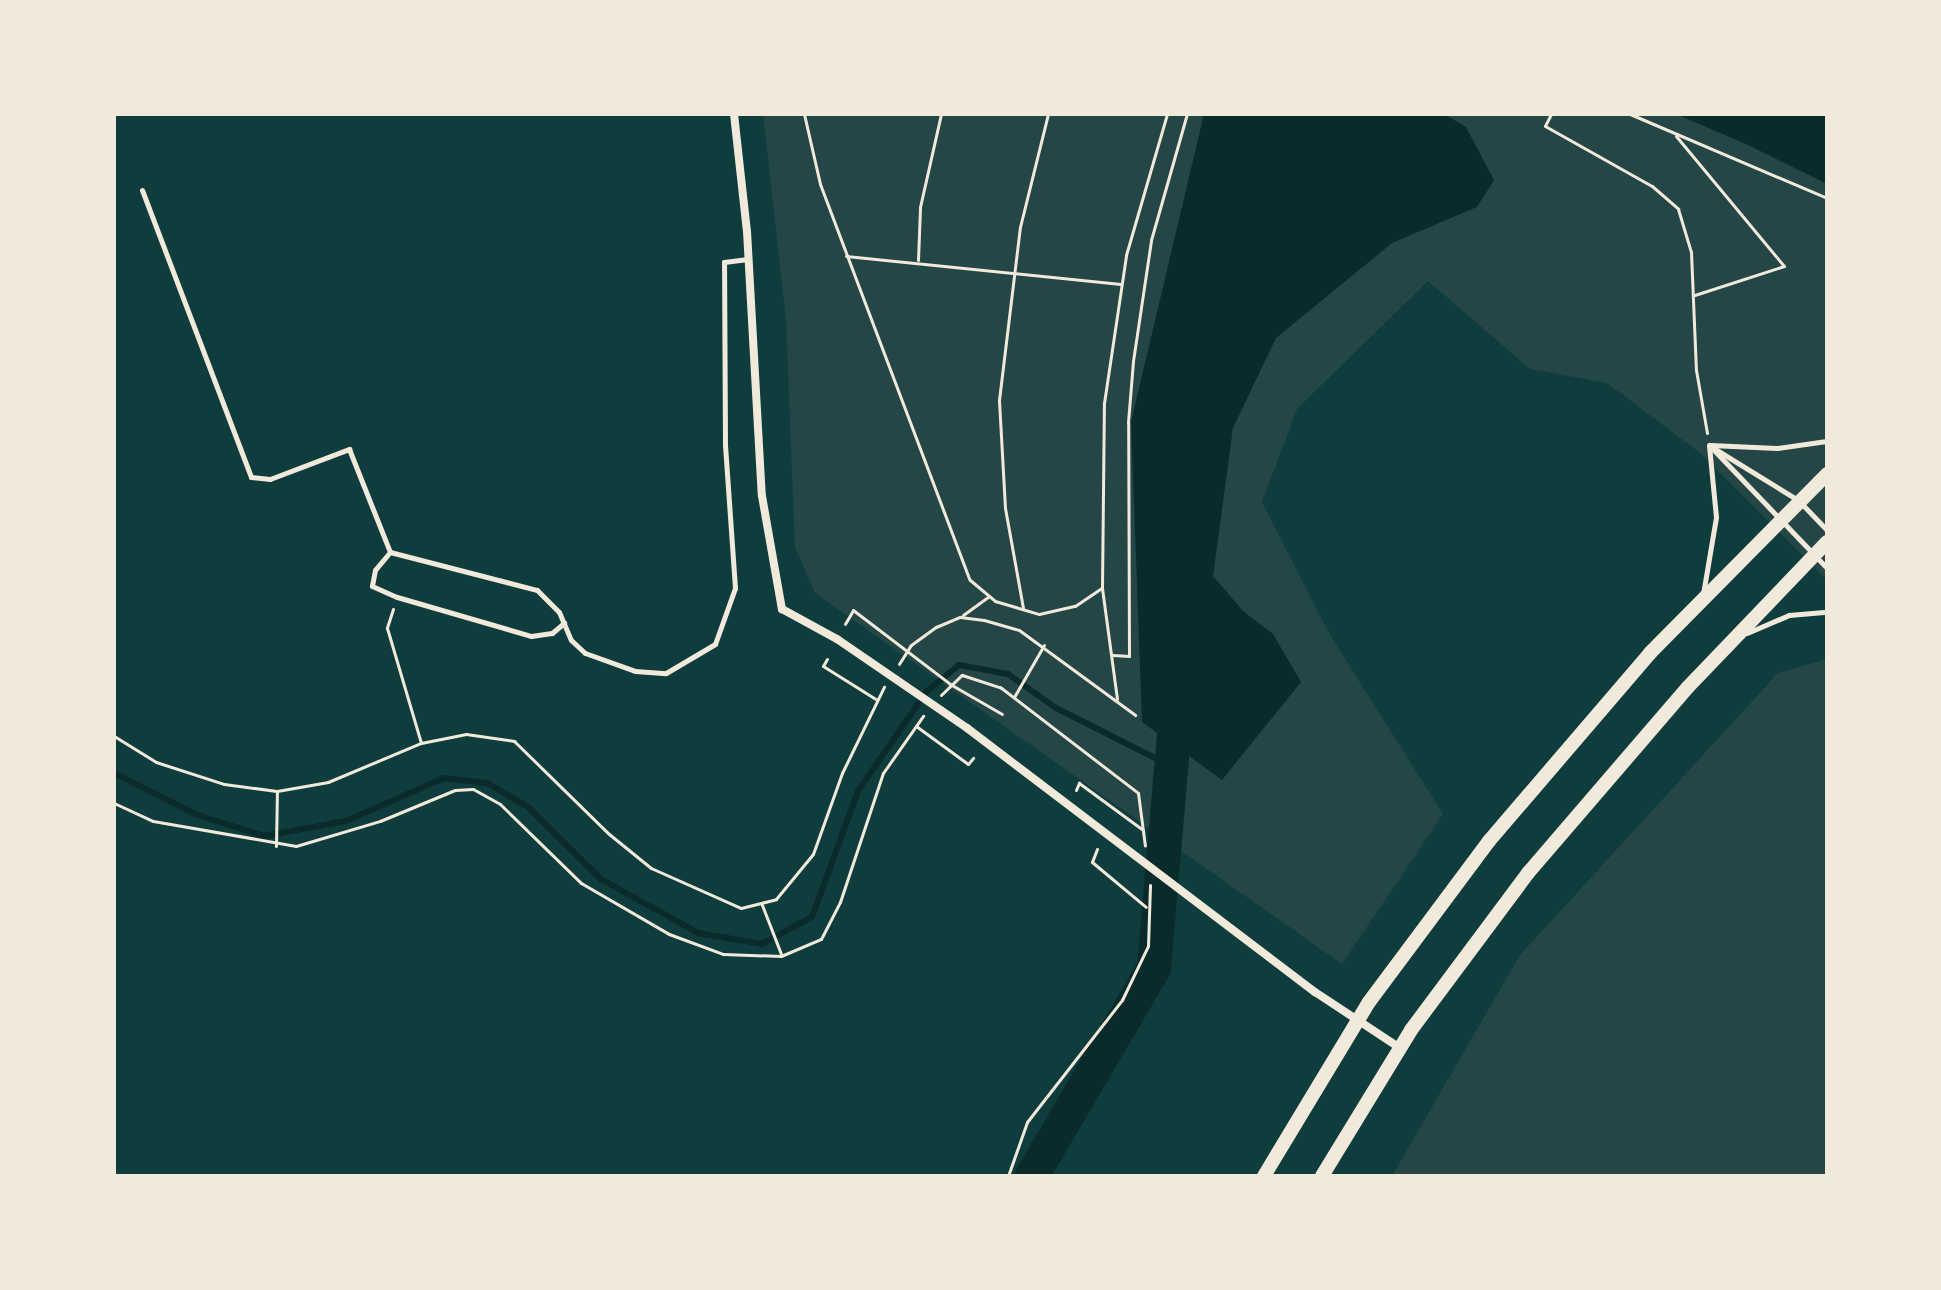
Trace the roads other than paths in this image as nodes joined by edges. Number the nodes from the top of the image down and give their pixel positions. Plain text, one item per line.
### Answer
1 (734, 114) edge
2 (142, 190) dead end
3 (749, 259) junction
4 (1827, 441) edge
5 (1709, 445) junction
6 (1827, 474) edge
7 (1798, 500) junction
8 (1777, 522) junction
9 (1827, 530) edge
10 (1827, 542) edge
11 (390, 552) junction
12 (1811, 557) junction
13 (1827, 568) edge
14 (1702, 598) junction
15 (1827, 612) edge
16 (564, 623) junction
17 (1728, 642) junction
18 (1357, 1022) junction
19 (1400, 1048) junction
20 (1264, 1176) edge
21 (1322, 1176) edge

1 - 3 street
2 - 11 lane
3 - 16 lane
3 - 18 street
4 - 5 lane
5 - 7 lane
5 - 8 lane
5 - 14 lane
6 - 7 main road
7 - 8 main road
7 - 9 lane
8 - 12 lane
8 - 14 main road
10 - 12 main road
11 - 16 lane
11 - 16 lane
12 - 13 lane
12 - 17 main road
14 - 18 main road
15 - 17 lane
17 - 19 main road
18 - 19 street
18 - 20 main road
19 - 21 main road

